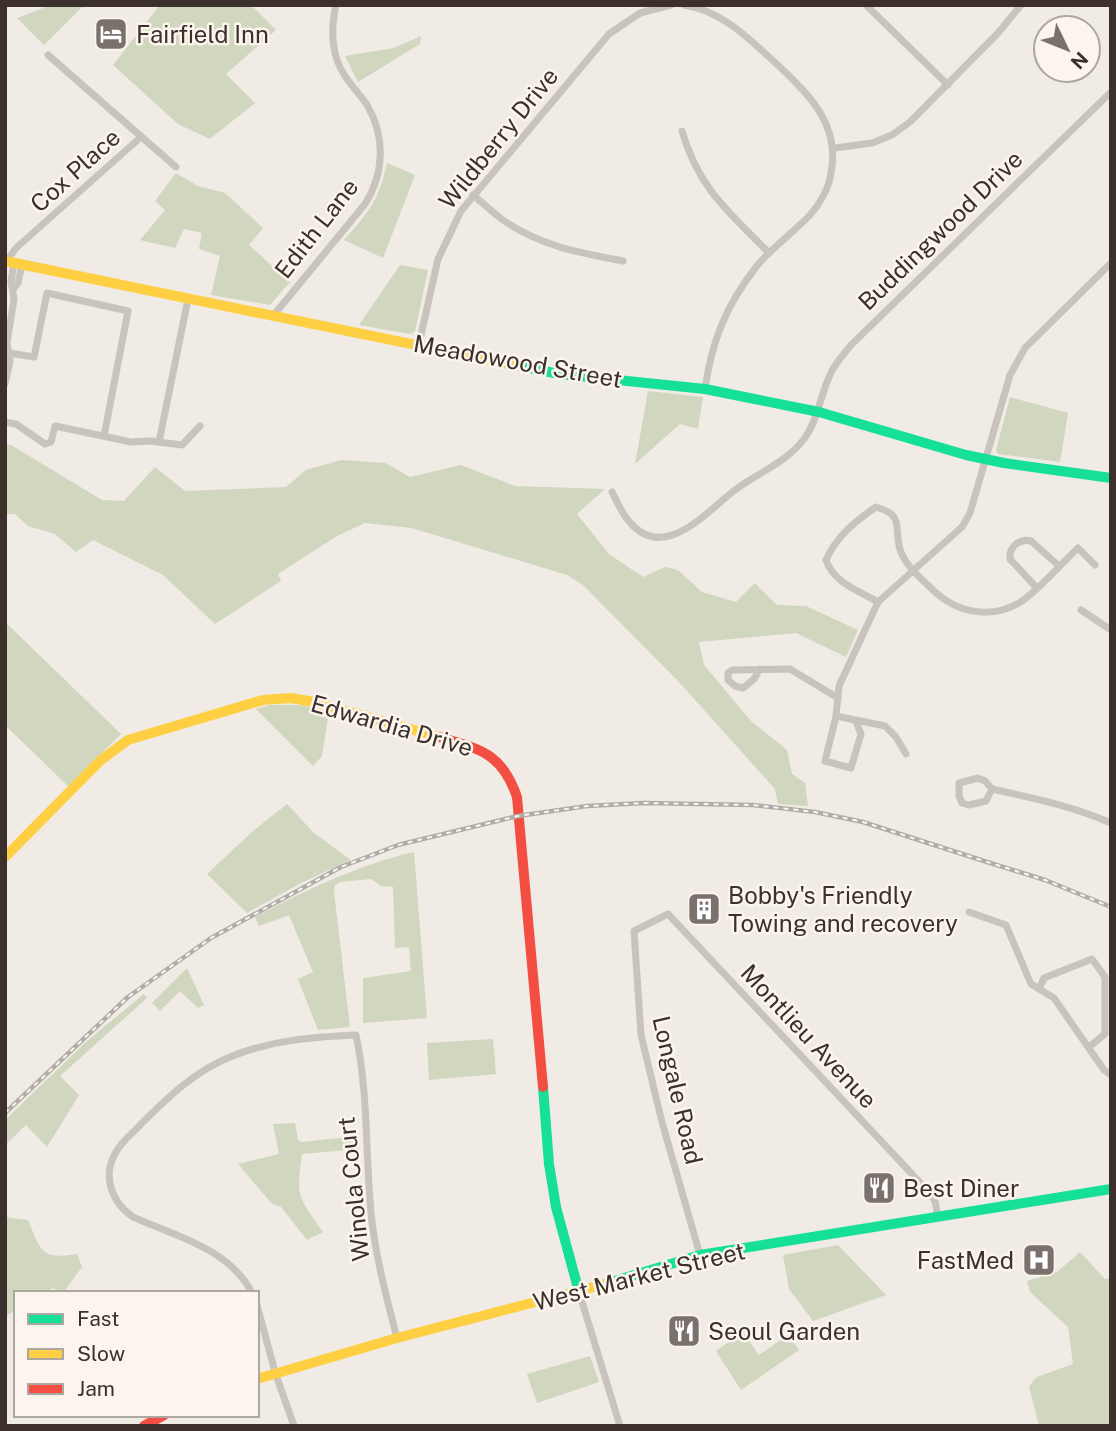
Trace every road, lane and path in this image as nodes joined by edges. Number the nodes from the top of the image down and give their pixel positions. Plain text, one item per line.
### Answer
1 (335, 5) edge
2 (671, 5) edge
3 (684, 5) edge
4 (866, 5) edge
5 (1021, 5) edge
6 (48, 55) dead end
7 (948, 85) junction
8 (1111, 92) edge
9 (682, 131) dead end
10 (141, 137) junction
11 (835, 148) junction
12 (176, 167) dead end
13 (473, 195) junction
14 (769, 253) junction
15 (623, 261) dead end
16 (12, 263) edge
17 (1111, 263) edge
18 (188, 299) junction
19 (273, 316) junction
20 (419, 344) junction
21 (9, 353) junction
22 (5, 384) edge
23 (705, 388) junction
24 (819, 412) junction
25 (5, 422) edge
26 (200, 426) dead end
27 (104, 436) junction
28 (159, 442) junction
29 (985, 459) junction
30 (1111, 478) edge
31 (612, 492) dead end
32 (1095, 565) dead end
33 (1059, 566) junction
34 (912, 570) junction
35 (1036, 587) junction
36 (878, 601) junction
37 (1081, 610) dead end
38 (1111, 630) edge
39 (760, 669) dead end
40 (838, 698) junction
41 (836, 716) junction
42 (856, 721) junction
43 (906, 754) dead end
44 (992, 789) junction
45 (1111, 823) edge
46 (5, 858) edge
47 (969, 912) dead end
48 (634, 931) joint
49 (1039, 989) junction
50 (1089, 1047) junction
51 (1111, 1075) edge
52 (1111, 1189) edge
53 (938, 1216) junction
54 (700, 1255) junction
55 (251, 1291) edge
56 (579, 1292) junction
57 (259, 1312) edge
58 (397, 1338) junction
59 (275, 1372) junction
60 (259, 1378) edge
61 (160, 1417) edge
62 (144, 1426) edge
63 (294, 1426) edge
64 (620, 1426) edge

1 - 19 street, Edith Lane
2 - 13 street, Wildberry Drive
3 - 11 street
4 - 7 street
5 - 7 street
6 - 10 street
7 - 11 street
8 - 24 street, Buddingwood Drive
9 - 14 street
10 - 12 street
10 - 16 street, Cox Place
11 - 14 street
13 - 15 street
13 - 20 street, Wildberry Drive
14 - 23 street
16 - 18 main road, Meadowood Street
16 - 21 street, Cox Place
17 - 29 street
18 - 19 main road, Meadowood Street
18 - 28 street
19 - 20 main road, Meadowood Street
20 - 23 main road, Meadowood Street
21 - 22 street, Cox Place
21 - 27 street
23 - 24 main road, Meadowood Street
24 - 29 main road, Meadowood Street
24 - 31 street, Buddingwood Drive
25 - 27 street
26 - 28 street
27 - 28 street
29 - 30 main road, Meadowood Street
29 - 34 street
32 - 33 street
33 - 35 street
33 - 35 street
34 - 35 street
34 - 36 street
34 - 36 street
36 - 40 street
37 - 38 street
39 - 40 street
40 - 41 street
41 - 42 street
41 - 42 street
42 - 43 street
44 - 44 street
44 - 45 street
46 - 56 main road, Edwardia Drive
47 - 49 street
48 - 53 street, Montlieu Avenue
48 - 54 street, Longale Road
49 - 50 street
49 - 50 street
50 - 51 street
52 - 53 main road, West Market Street
53 - 54 main road, West Market Street
54 - 56 main road, West Market Street
55 - 58 street, Winola Court
56 - 58 main road, West Market Street
56 - 64 street
57 - 59 street
58 - 59 main road, West Market Street
59 - 60 main road, West Market Street
59 - 63 street
61 - 62 main road

